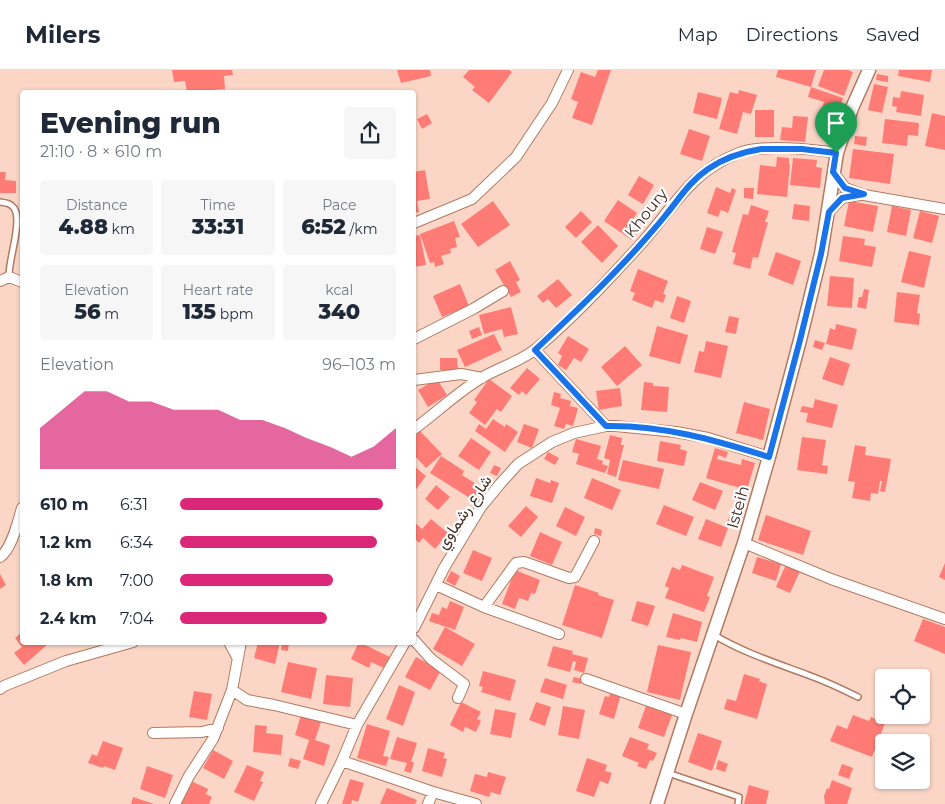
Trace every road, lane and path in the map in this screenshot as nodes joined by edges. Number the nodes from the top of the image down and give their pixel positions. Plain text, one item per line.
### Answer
1 (568, 70) edge
2 (869, 70) edge
3 (836, 153) junction
4 (833, 172) junction
5 (864, 194) junction
6 (0, 202) edge
7 (945, 209) edge
8 (829, 212) junction
9 (416, 222) edge
10 (4, 279) edge
11 (20, 282) edge
12 (503, 291) dead end
13 (416, 339) edge
14 (535, 350) junction
15 (482, 378) junction
16 (416, 380) edge
17 (606, 426) junction
18 (416, 428) edge
19 (769, 457) junction
20 (20, 515) edge
21 (594, 541) dead end
22 (744, 543) junction
23 (0, 557) edge
24 (436, 584) junction
25 (484, 607) junction
26 (945, 619) edge
27 (416, 624) edge
28 (559, 634) dead end
29 (714, 634) junction
30 (416, 642) edge
31 (122, 645) edge
32 (231, 645) edge
33 (240, 645) edge
34 (403, 645) edge
35 (237, 657) junction
36 (586, 678) dead end
37 (0, 689) edge
38 (232, 690) junction
39 (858, 697) dead end
40 (458, 698) dead end
41 (686, 714) junction
42 (356, 725) junction
43 (218, 728) junction
44 (152, 733) dead end
45 (342, 761) junction
46 (667, 773) junction
47 (432, 792) junction
48 (175, 804) edge
49 (321, 804) edge
50 (428, 804) edge
51 (476, 804) edge
52 (658, 804) edge
53 (738, 804) edge

1 - 9 street
2 - 3 street, Isteih
3 - 4 street, Isteih
3 - 14 street, Khoury
4 - 5 street
4 - 8 street, Isteih
5 - 7 street
5 - 8 street
6 - 10 lane
8 - 19 street, Isteih
10 - 11 street
12 - 13 street
14 - 15 street, Khoury
14 - 17 street
15 - 16 street
15 - 18 street, Khoury
17 - 19 street, شارع رشماوي
17 - 24 street, شارع رشماوي
19 - 22 street, Isteih
20 - 23 street
21 - 25 street
22 - 26 street
22 - 29 street, Isteih
24 - 25 street
24 - 27 street, شارع رشماوي
25 - 28 street
29 - 39 lane
29 - 41 street, Isteih
30 - 40 street
31 - 37 street
32 - 35 street
33 - 35 street
34 - 42 street
35 - 38 street
36 - 41 street
38 - 42 street
38 - 43 street
41 - 46 street, Isteih
42 - 45 street
43 - 44 street
43 - 48 street
45 - 47 street
45 - 49 street
46 - 52 street, Isteih
46 - 53 lane
47 - 50 street
47 - 51 street

